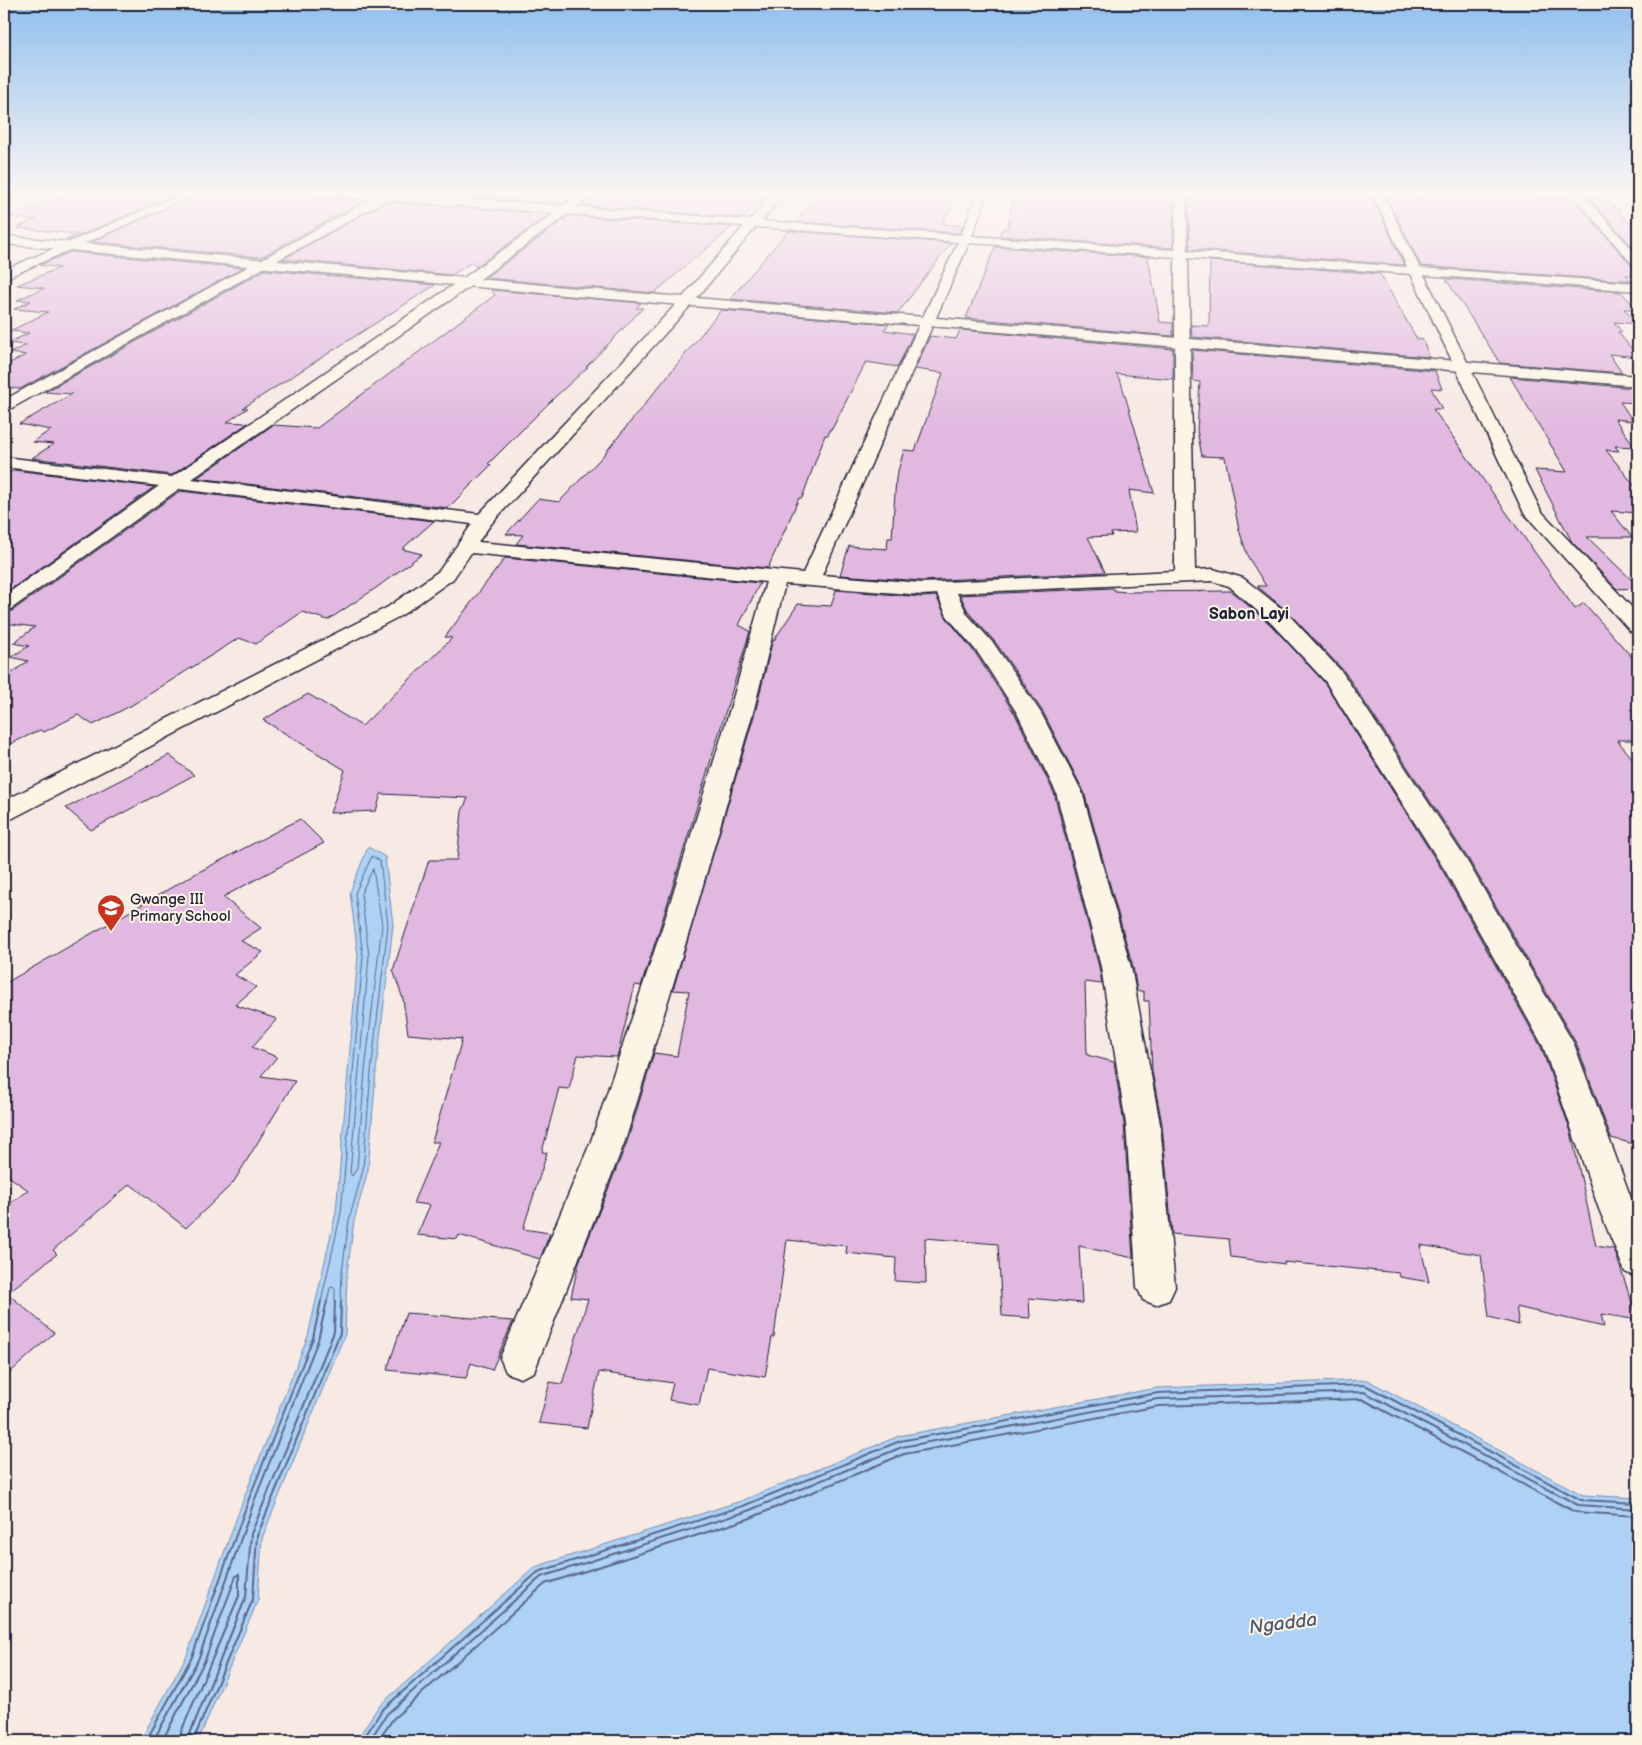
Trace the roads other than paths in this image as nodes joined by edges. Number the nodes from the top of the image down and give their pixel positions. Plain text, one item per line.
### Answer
1 (247, 273) edge
2 (376, 273) edge
3 (479, 273) edge
4 (711, 273) edge
5 (949, 273) edge
6 (1182, 273) edge
7 (1416, 273) edge
8 (1449, 273) edge
9 (467, 282) junction
10 (1638, 287) edge
11 (687, 301) junction
12 (928, 321) junction
13 (1183, 342) junction
14 (1462, 367) junction
15 (1638, 381) edge
16 (4, 406) edge
17 (4, 462) edge
18 (178, 481) junction
19 (484, 520) junction
20 (466, 547) junction
21 (1185, 576) junction
22 (776, 577) junction
23 (810, 580) junction
24 (944, 588) junction
25 (4, 605) edge
26 (1638, 626) edge
27 (4, 812) edge
28 (1638, 1260) edge
29 (1156, 1287) dead end
30 (520, 1358) dead end

1 - 16 street
2 - 9 street
3 - 9 street
4 - 11 street
5 - 12 street
6 - 13 street
7 - 14 street
8 - 10 street
9 - 11 street
9 - 18 street
11 - 12 street
11 - 19 street
12 - 13 street
12 - 23 street
13 - 14 street
13 - 21 street
14 - 15 street
14 - 26 street
17 - 18 street
18 - 19 street
18 - 25 street
19 - 20 street
20 - 22 street
20 - 27 street
21 - 24 street
21 - 28 street
22 - 23 street
22 - 30 street
23 - 24 street
24 - 29 street

